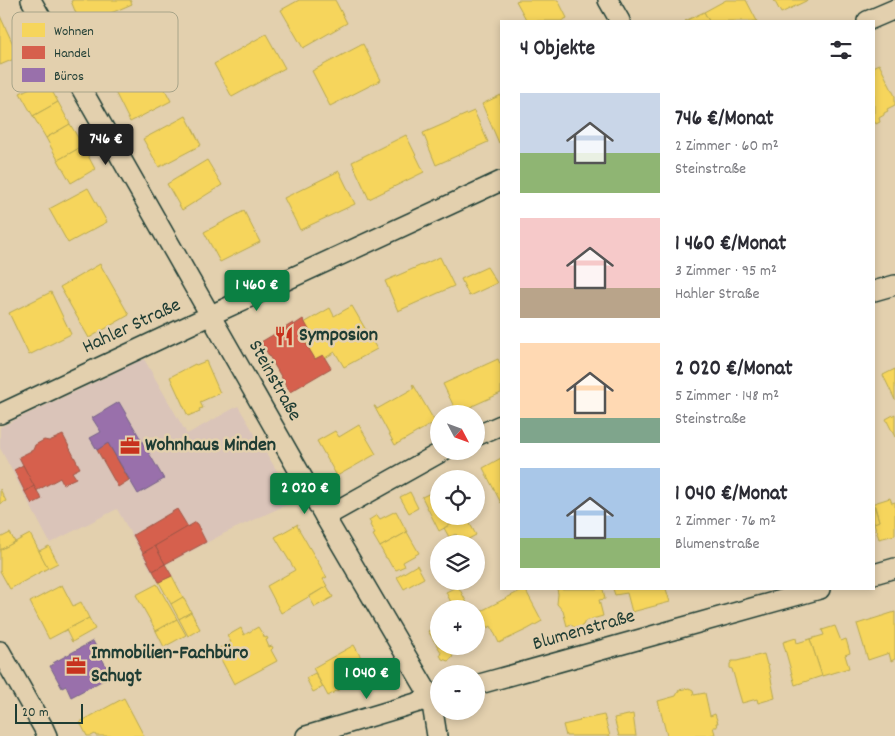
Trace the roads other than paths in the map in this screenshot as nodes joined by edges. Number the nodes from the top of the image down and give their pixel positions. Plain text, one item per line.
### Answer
1 (31, 0) edge
2 (608, 0) edge
3 (895, 9) edge
4 (38, 12) edge
5 (619, 20) edge
6 (869, 20) edge
7 (84, 92) edge
8 (500, 181) edge
9 (895, 285) edge
10 (875, 291) edge
11 (211, 315) junction
12 (0, 414) edge
13 (500, 425) edge
14 (485, 432) edge
15 (430, 458) edge
16 (325, 517) junction
17 (895, 568) edge
18 (875, 574) edge
19 (816, 590) edge
20 (0, 652) edge
21 (485, 682) edge
22 (430, 689) edge
23 (430, 699) edge
24 (436, 720) edge
25 (47, 736) edge
26 (306, 736) edge
27 (437, 736) edge

1 - 4 street, Steinstraße
2 - 5 street
3 - 6 street
7 - 11 street, Steinstraße
8 - 11 street, Hahler Straße
9 - 10 street
11 - 12 street, Hahler Straße
11 - 16 street, Steinstraße
13 - 14 street
15 - 16 street
16 - 22 street, Steinstraße
17 - 18 street
19 - 21 street, Blumenstraße
20 - 25 street
23 - 26 street
24 - 27 street, Steinstraße

